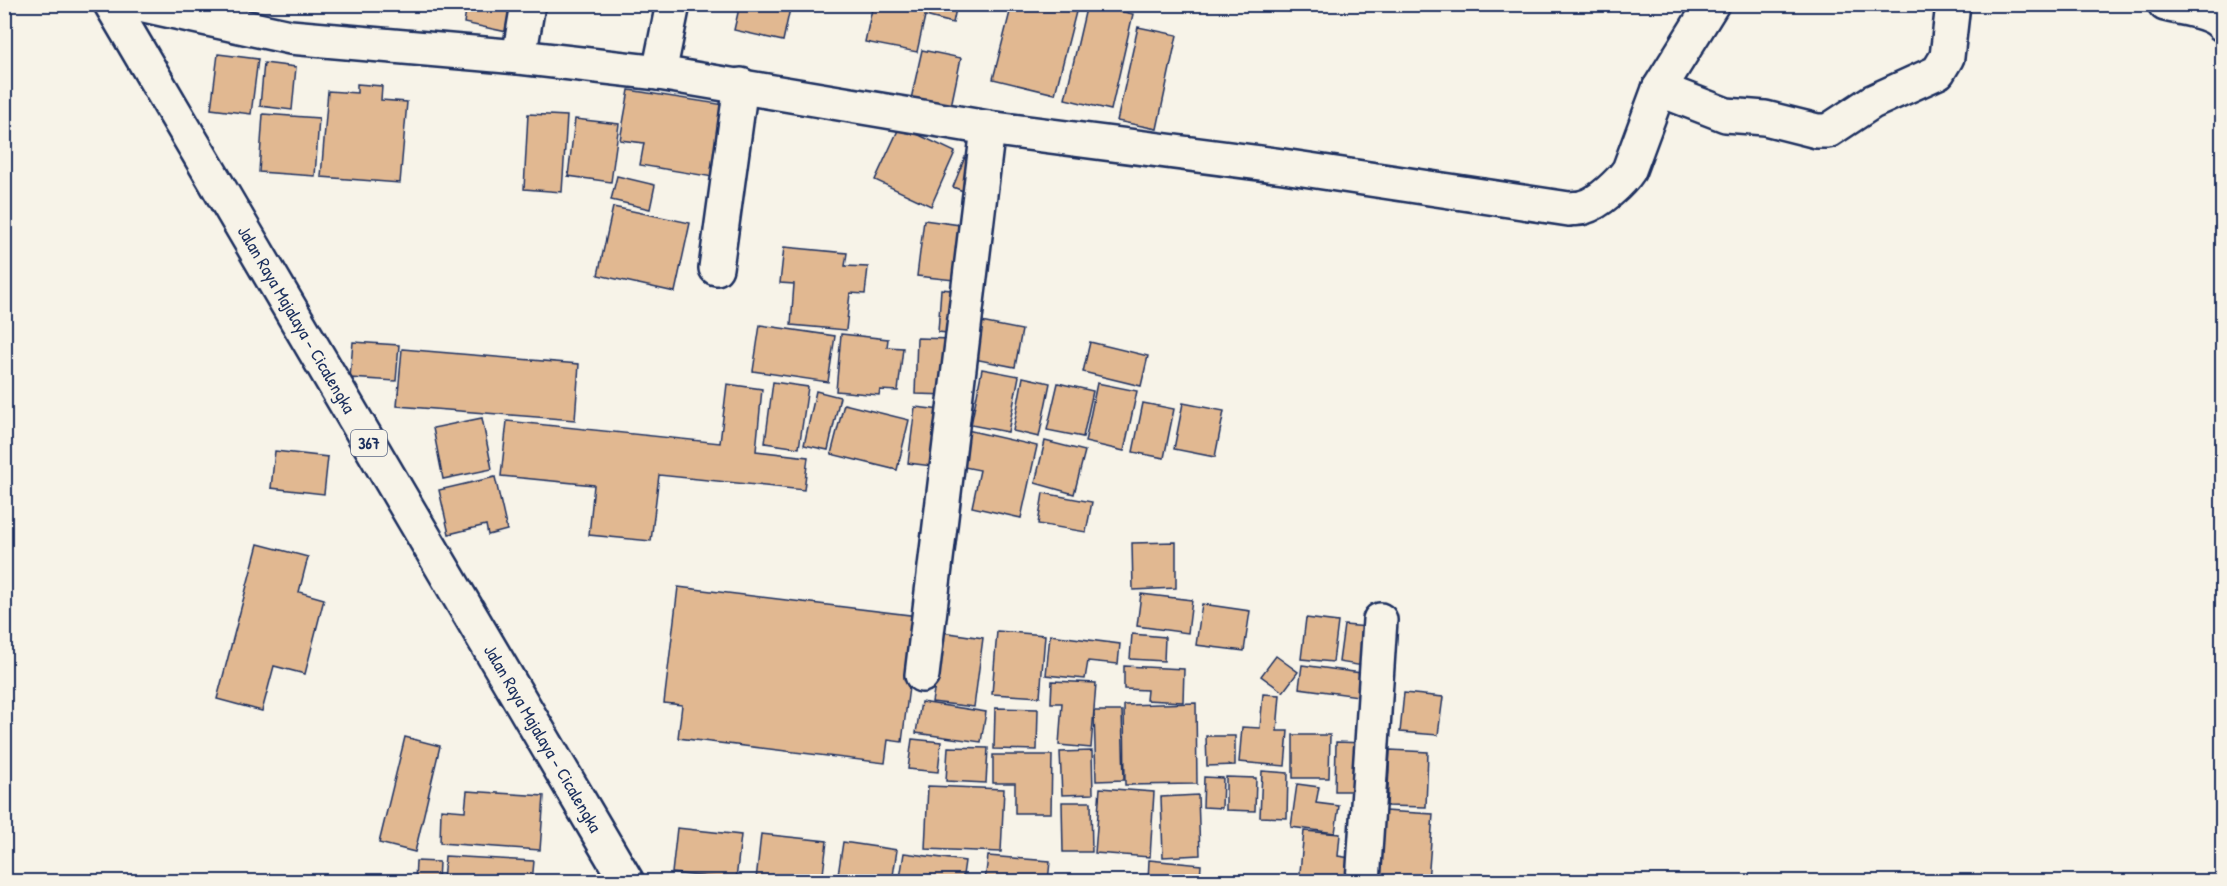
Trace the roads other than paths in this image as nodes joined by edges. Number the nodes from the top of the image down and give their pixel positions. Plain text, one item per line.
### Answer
1 (111, 4) edge
2 (139, 4) edge
3 (528, 4) edge
4 (673, 4) edge
5 (1712, 4) edge
6 (1953, 4) edge
7 (2165, 4) edge
8 (2223, 24) edge
9 (519, 57) junction
10 (659, 73) junction
11 (741, 85) junction
12 (1659, 89) junction
13 (987, 128) junction
14 (716, 268) dead end
15 (1380, 620) dead end
16 (922, 675) dead end
17 (627, 882) edge
18 (1363, 882) edge

1 - 17 street, Jalan Raya Majalaya - Cicalengka / 367
2 - 9 street
3 - 9 street
4 - 10 street
5 - 12 street
6 - 12 street
7 - 8 street
9 - 10 street
10 - 11 street
11 - 13 street
11 - 14 street
12 - 13 street
13 - 16 street
15 - 18 street

